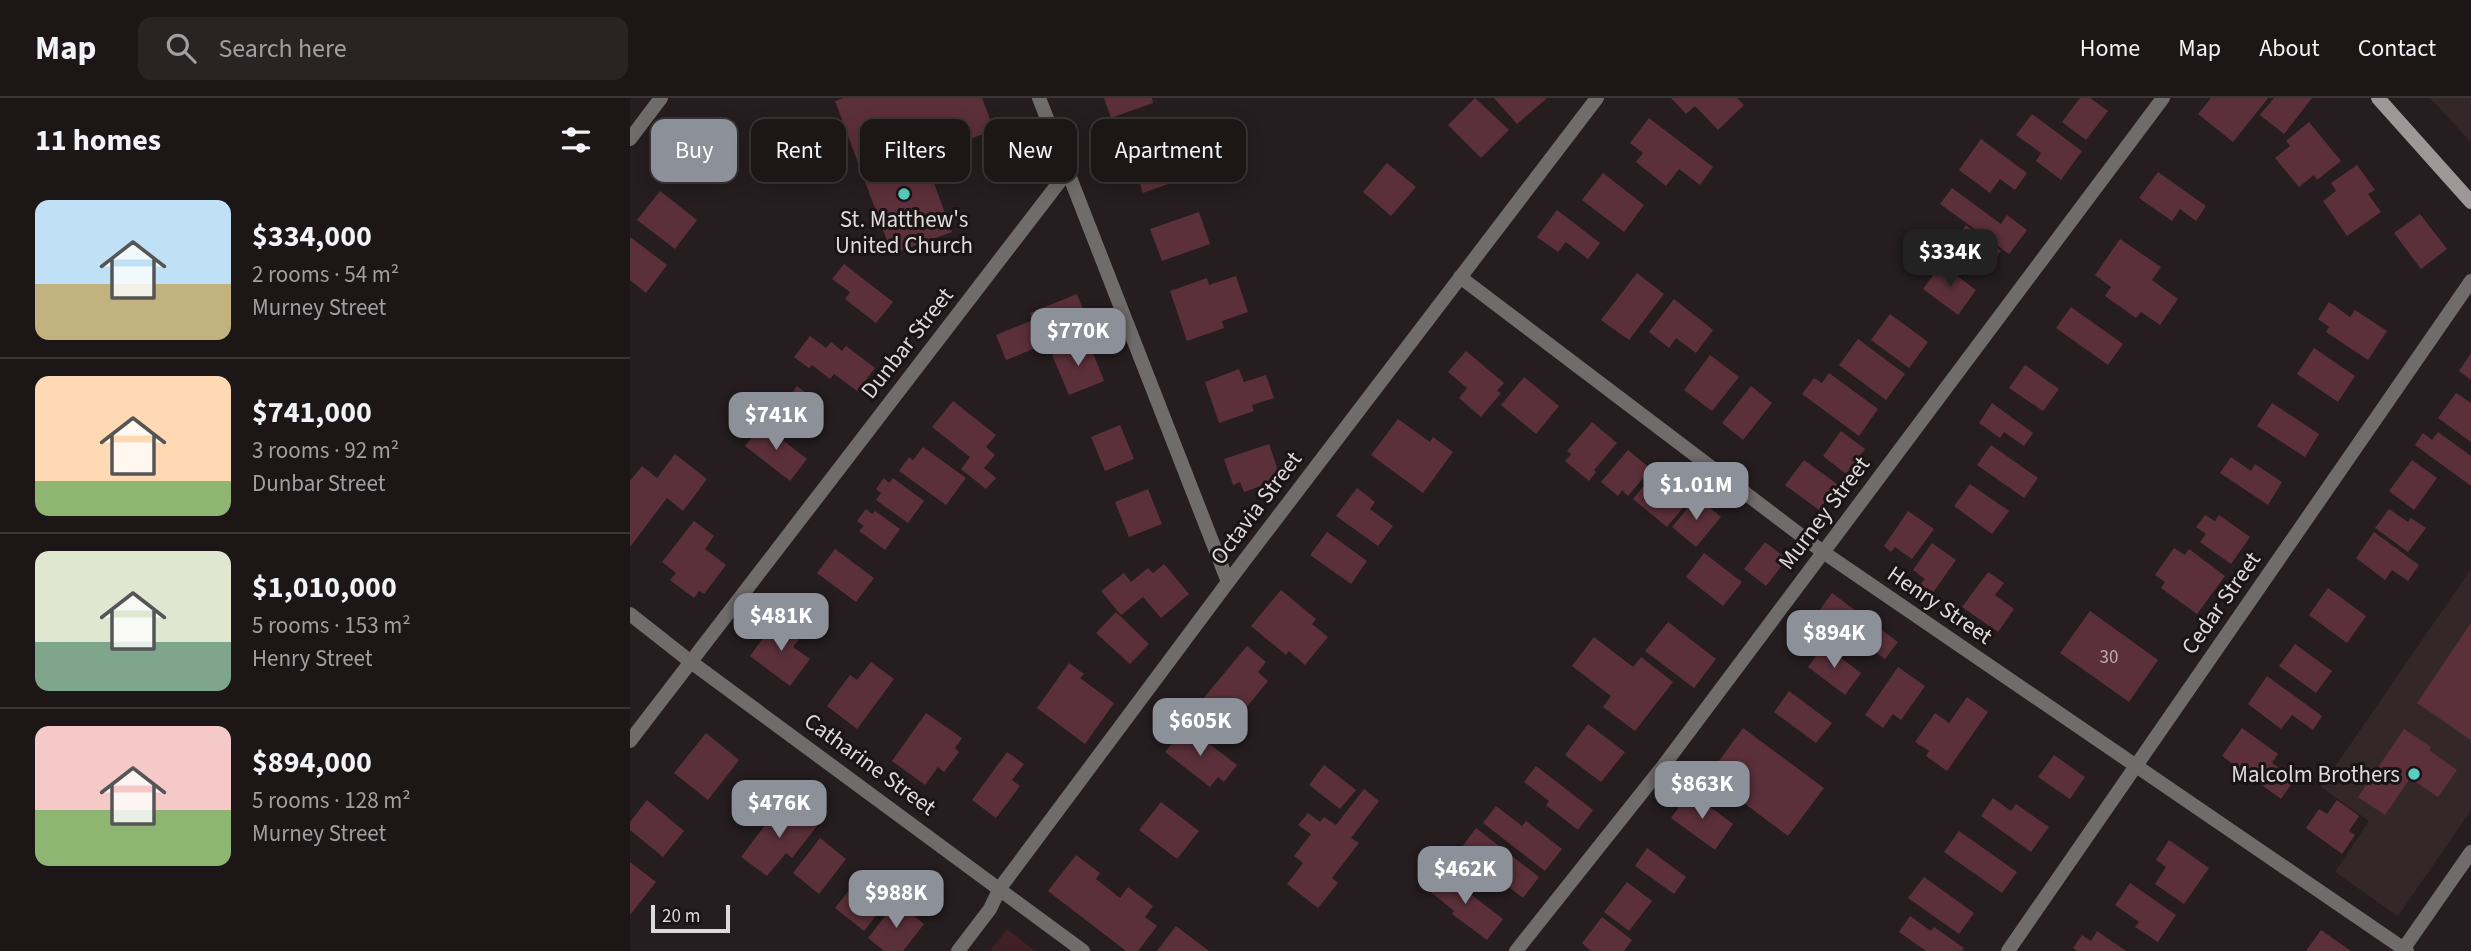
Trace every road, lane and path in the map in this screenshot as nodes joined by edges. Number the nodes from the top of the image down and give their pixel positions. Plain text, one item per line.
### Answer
1 (661, 98) edge
2 (1039, 98) edge
3 (1597, 98) edge
4 (2163, 98) edge
5 (2378, 98) edge
6 (1047, 119) edge
7 (630, 139) edge
8 (1059, 182) edge
9 (1071, 182) edge
10 (2471, 202) edge
11 (1460, 277) junction
12 (2471, 281) edge
13 (1823, 552) junction
14 (1228, 582) junction
15 (630, 614) edge
16 (691, 662) junction
17 (630, 741) edge
18 (2136, 766) junction
19 (2471, 852) edge
20 (1000, 888) junction
21 (2405, 950) edge
22 (958, 951) edge
23 (1083, 951) edge
24 (1516, 951) edge
25 (2008, 951) edge

1 - 7 street
2 - 6 street
3 - 11 street, Octavia Street
4 - 13 street, Murney Street
5 - 10 main road
8 - 16 street, Dunbar Street
9 - 14 street
11 - 13 street, Henry Street
11 - 14 street, Octavia Street
12 - 18 street, Cedar Street
13 - 18 street, Henry Street
13 - 24 street, Murney Street
14 - 20 street, Octavia Street
15 - 16 street, Catharine Street
16 - 17 street, Dunbar Street
16 - 20 street, Catharine Street
18 - 21 street, Henry Street
18 - 25 street, Cedar Street
19 - 21 street
20 - 22 street, Octavia Street
20 - 23 street, Catharine Street

